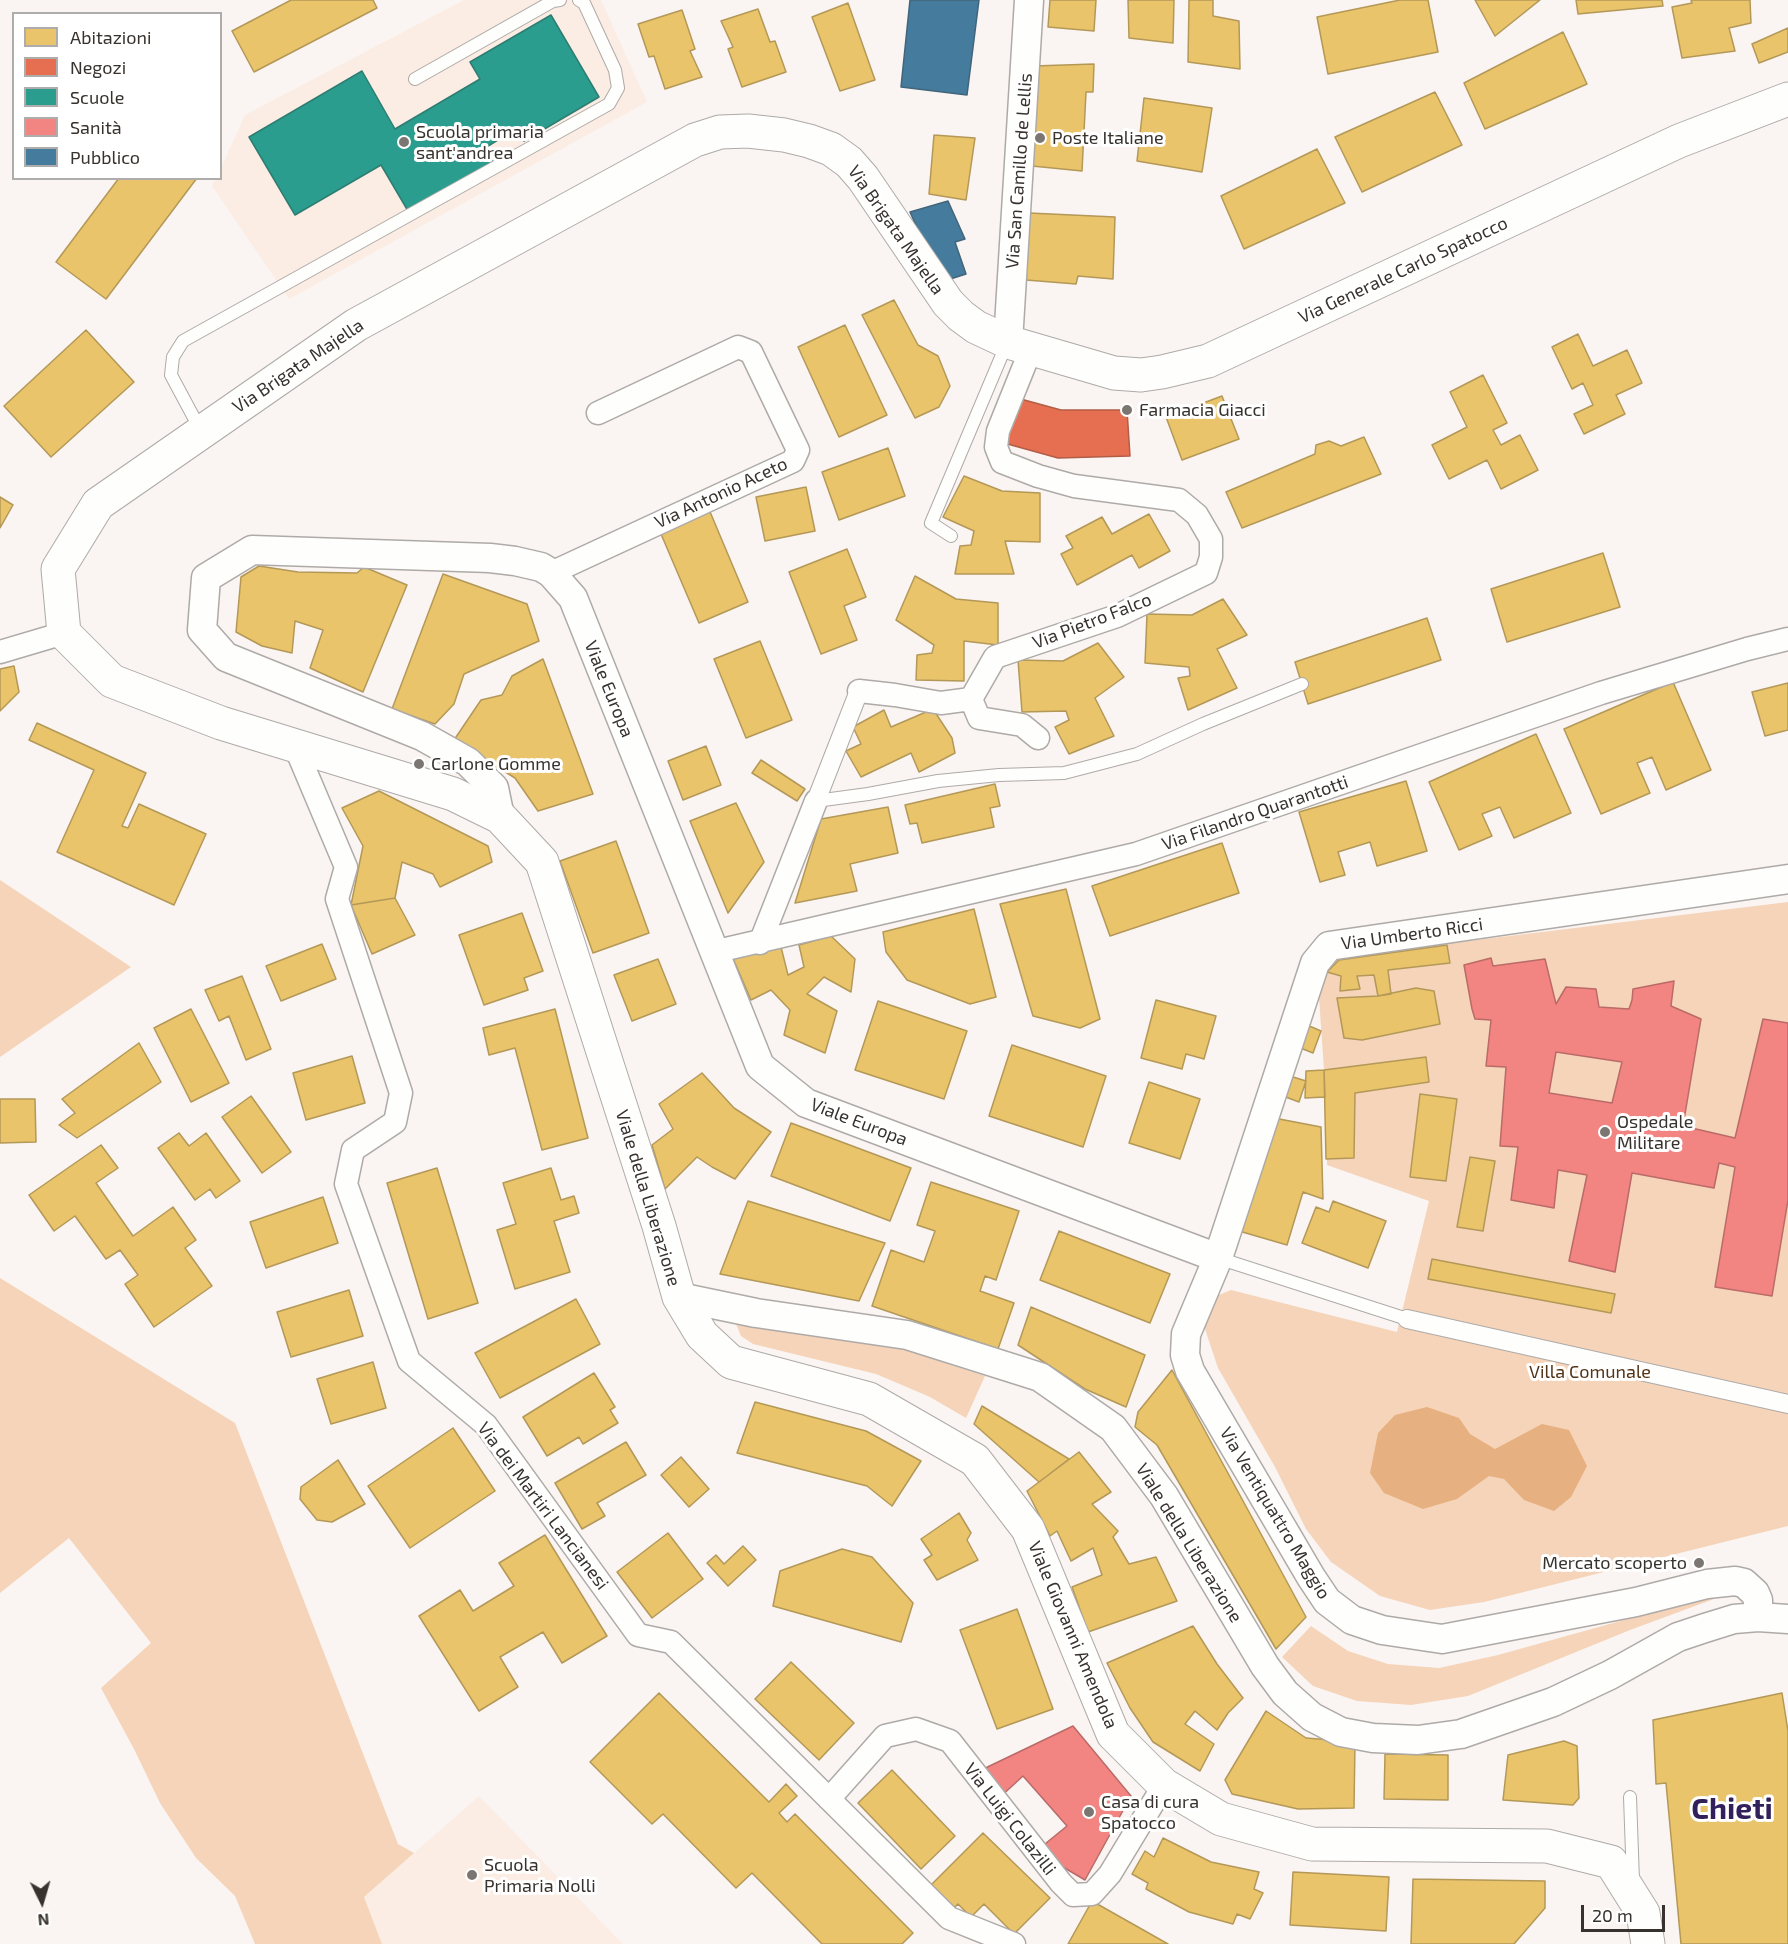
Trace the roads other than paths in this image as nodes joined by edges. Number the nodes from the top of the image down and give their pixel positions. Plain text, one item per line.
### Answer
1 (560, 0) edge
2 (579, 0) edge
3 (1029, 0) edge
4 (414, 80) dead end
5 (1788, 99) edge
6 (1019, 345) junction
7 (598, 413) dead end
8 (202, 432) junction
9 (951, 536) dead end
10 (551, 573) junction
11 (64, 633) junction
12 (1788, 639) edge
13 (0, 652) edge
14 (1302, 684) dead end
15 (860, 691) joint
16 (971, 699) junction
17 (1038, 738) dead end
18 (294, 744) junction
19 (816, 801) junction
20 (500, 817) junction
21 (1788, 879) edge
22 (760, 943) junction
23 (713, 952) junction
24 (1218, 1258) junction
25 (679, 1297) junction
26 (1407, 1319) joint
27 (1788, 1404) edge
28 (1758, 1617) junction
29 (1788, 1619) edge
30 (1164, 1785) junction
31 (1630, 1797) dead end
32 (829, 1799) junction
33 (1633, 1897) junction
34 (1014, 1944) edge
35 (1648, 1944) edge

1 - 4 lane
2 - 8 lane
3 - 6 street, Via San Camillo de Lellis
5 - 6 main road, Via Generale Carlo Spatocco
6 - 8 main road, Via Brigata Majella
6 - 9 lane
6 - 16 street, Via Pietro Falco
7 - 10 street, Via Antonio Aceto
8 - 11 main road, Via Brigata Majella
10 - 20 street, Viale Europa
10 - 23 street, Viale Europa
11 - 13 street
11 - 18 main road
12 - 22 street, Via Filandro Quarantotti
14 - 19 lane
15 - 16 street
15 - 19 street
16 - 17 street
18 - 20 main road
18 - 32 street, Via dei Martiri Lancianesi
19 - 22 street
20 - 25 main road, Viale della Liberazione
21 - 24 street, Via Umberto Ricci
22 - 23 street, Via Filandro Quarantotti
23 - 24 street, Viale Europa
24 - 26 lane
24 - 28 street, Via Ventiquattro Maggio
25 - 28 street, Viale della Liberazione
25 - 30 main road, Viale Giovanni Amendola
26 - 27 street
28 - 29 street, Viale della Liberazione
30 - 32 street, Via Luigi Colazilli
30 - 33 main road, Viale Giovanni Amendola
31 - 33 lane
32 - 34 street, Via dei Martiri Lancianesi
33 - 35 main road, Viale Giovanni Amendola

